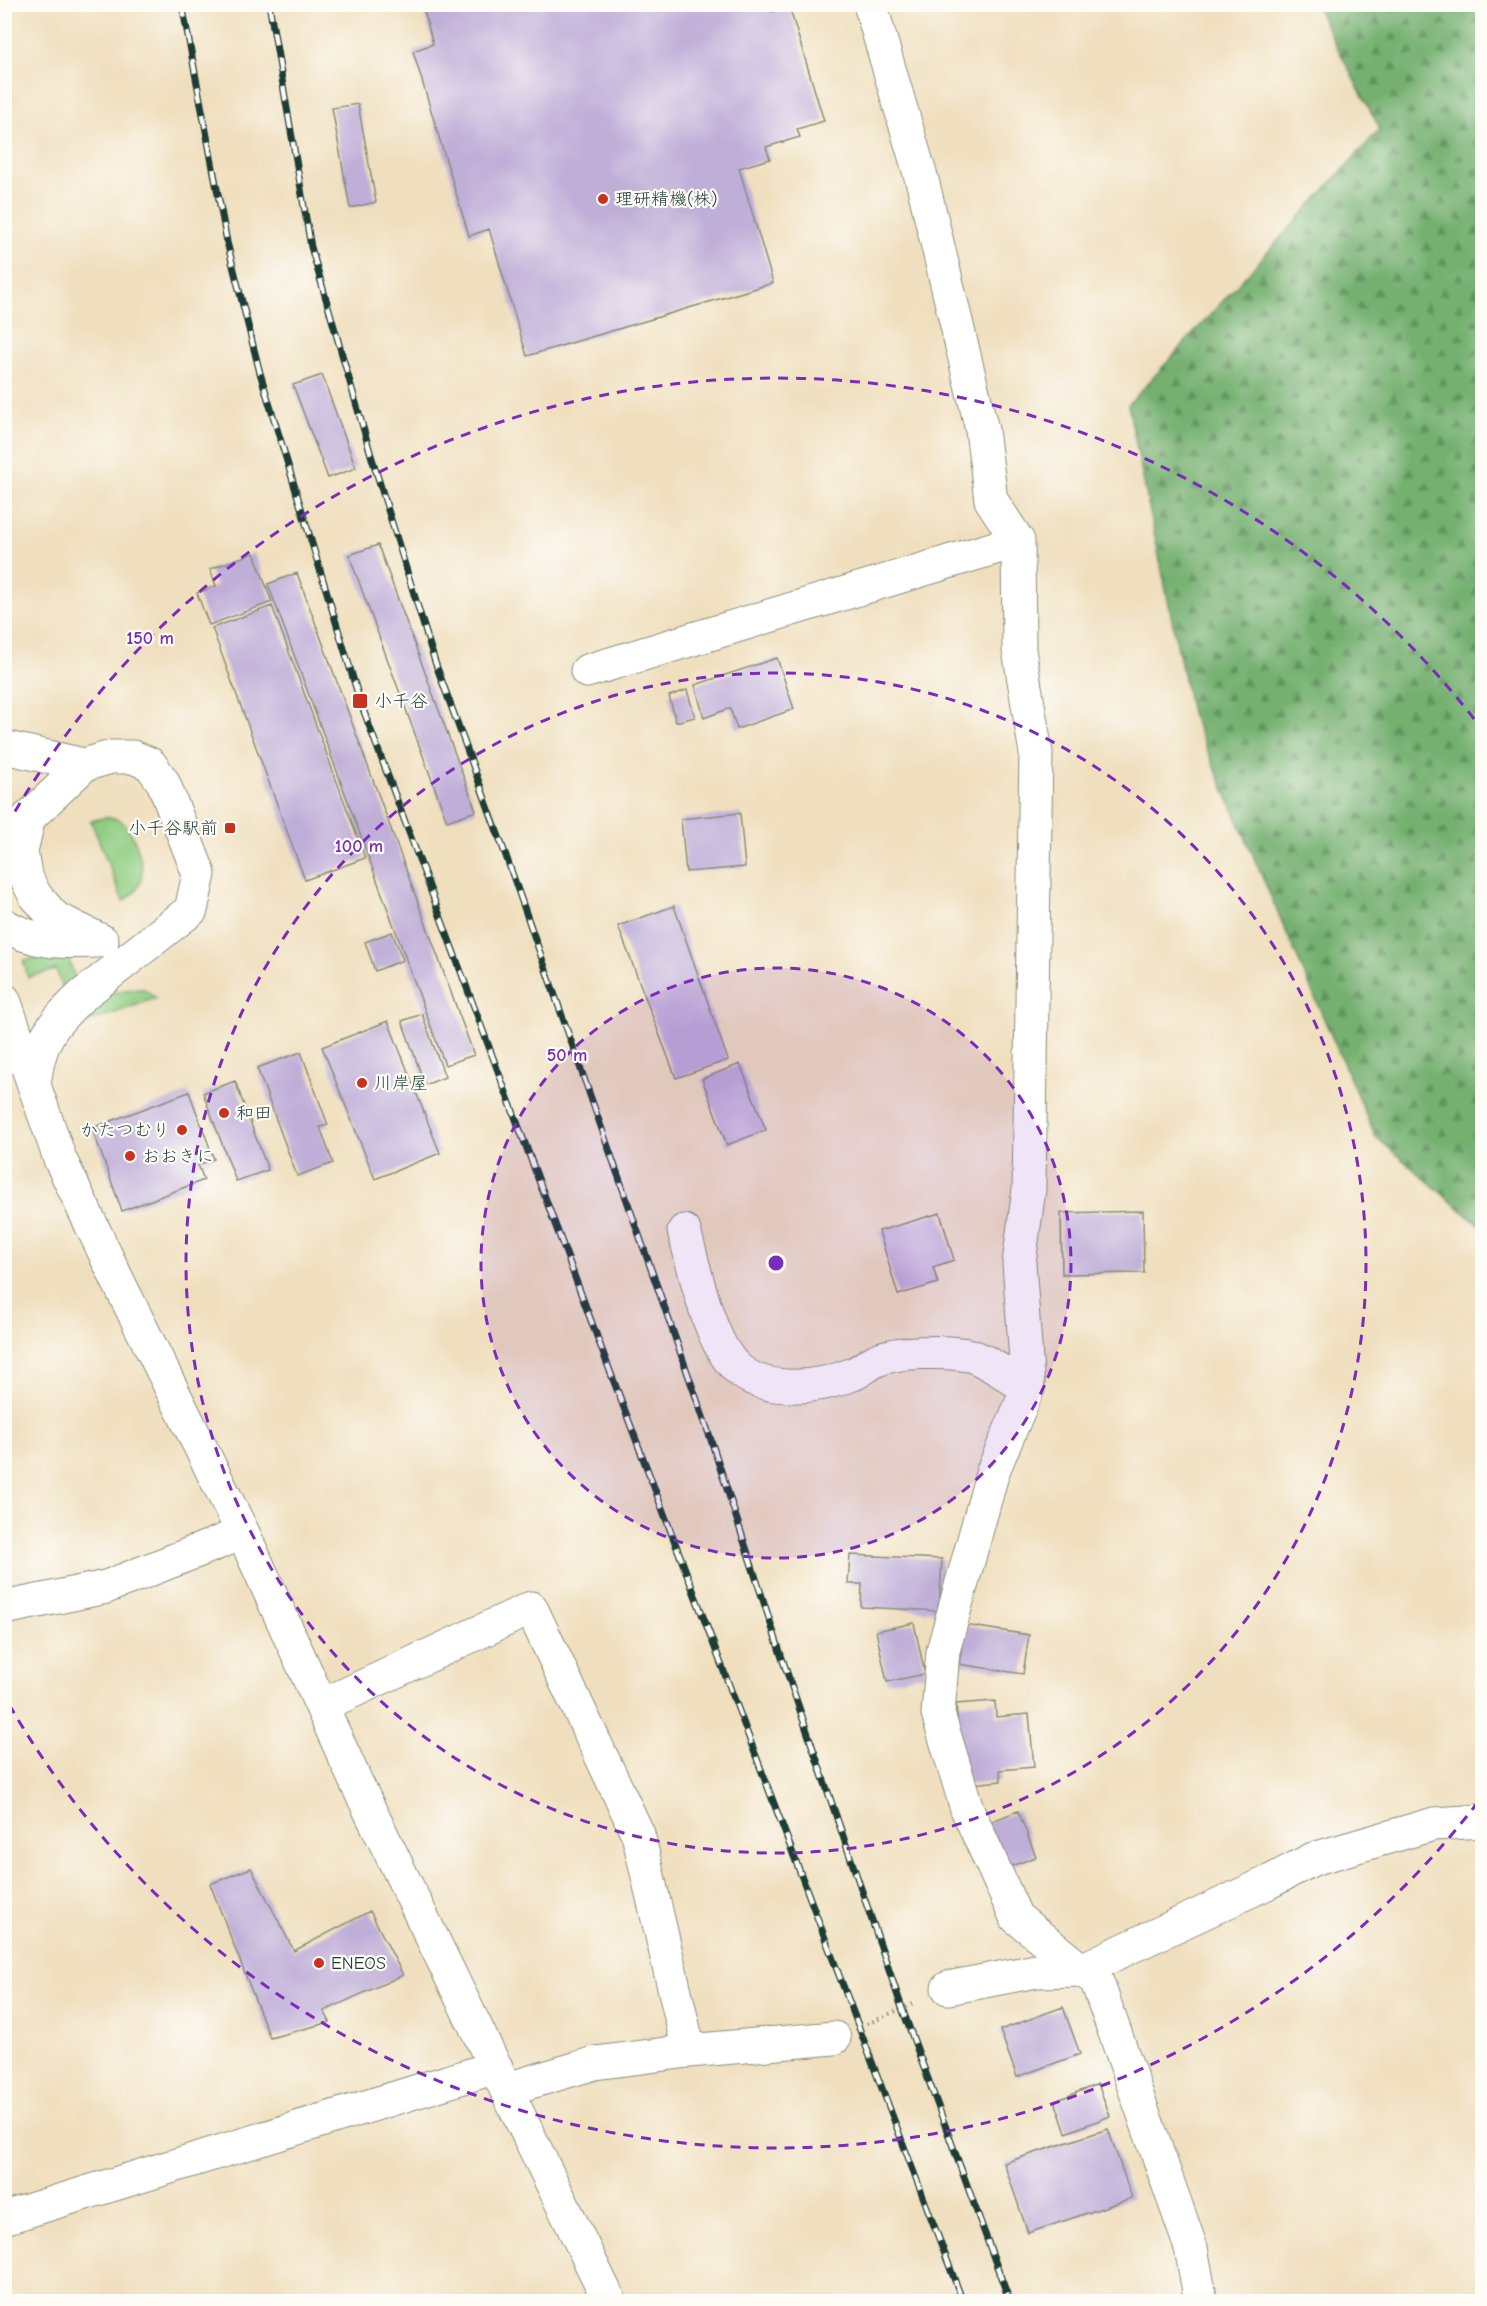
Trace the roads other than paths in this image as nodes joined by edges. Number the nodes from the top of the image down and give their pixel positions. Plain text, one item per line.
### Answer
1 (870, 4) edge
2 (1018, 541) junction
3 (587, 671) dead end
4 (4, 747) edge
5 (84, 765) junction
6 (28, 817) junction
7 (4, 841) edge
8 (4, 925) edge
9 (159, 936) junction
10 (102, 941) junction
11 (4, 999) edge
12 (34, 1085) junction
13 (684, 1231) dead end
14 (1028, 1388) junction
15 (243, 1533) junction
16 (4, 1608) edge
17 (323, 1706) junction
18 (1482, 1821) edge
19 (1081, 1970) junction
20 (948, 1988) road end
21 (834, 2038) road end
22 (689, 2051) junction
23 (502, 2078) junction
24 (4, 2218) edge
25 (610, 2301) edge
26 (1201, 2301) edge

1 - 2 street
2 - 3 street
2 - 14 street
4 - 5 street
5 - 6 street
5 - 9 street
6 - 7 street
6 - 10 street
8 - 10 street
9 - 10 street
9 - 12 street
11 - 12 street
12 - 15 street
13 - 14 street
14 - 19 street
15 - 16 street
15 - 17 street
17 - 22 street
17 - 23 street
18 - 19 street
19 - 20 street
19 - 26 street
21 - 22 street
22 - 23 street
23 - 24 street
23 - 25 street

